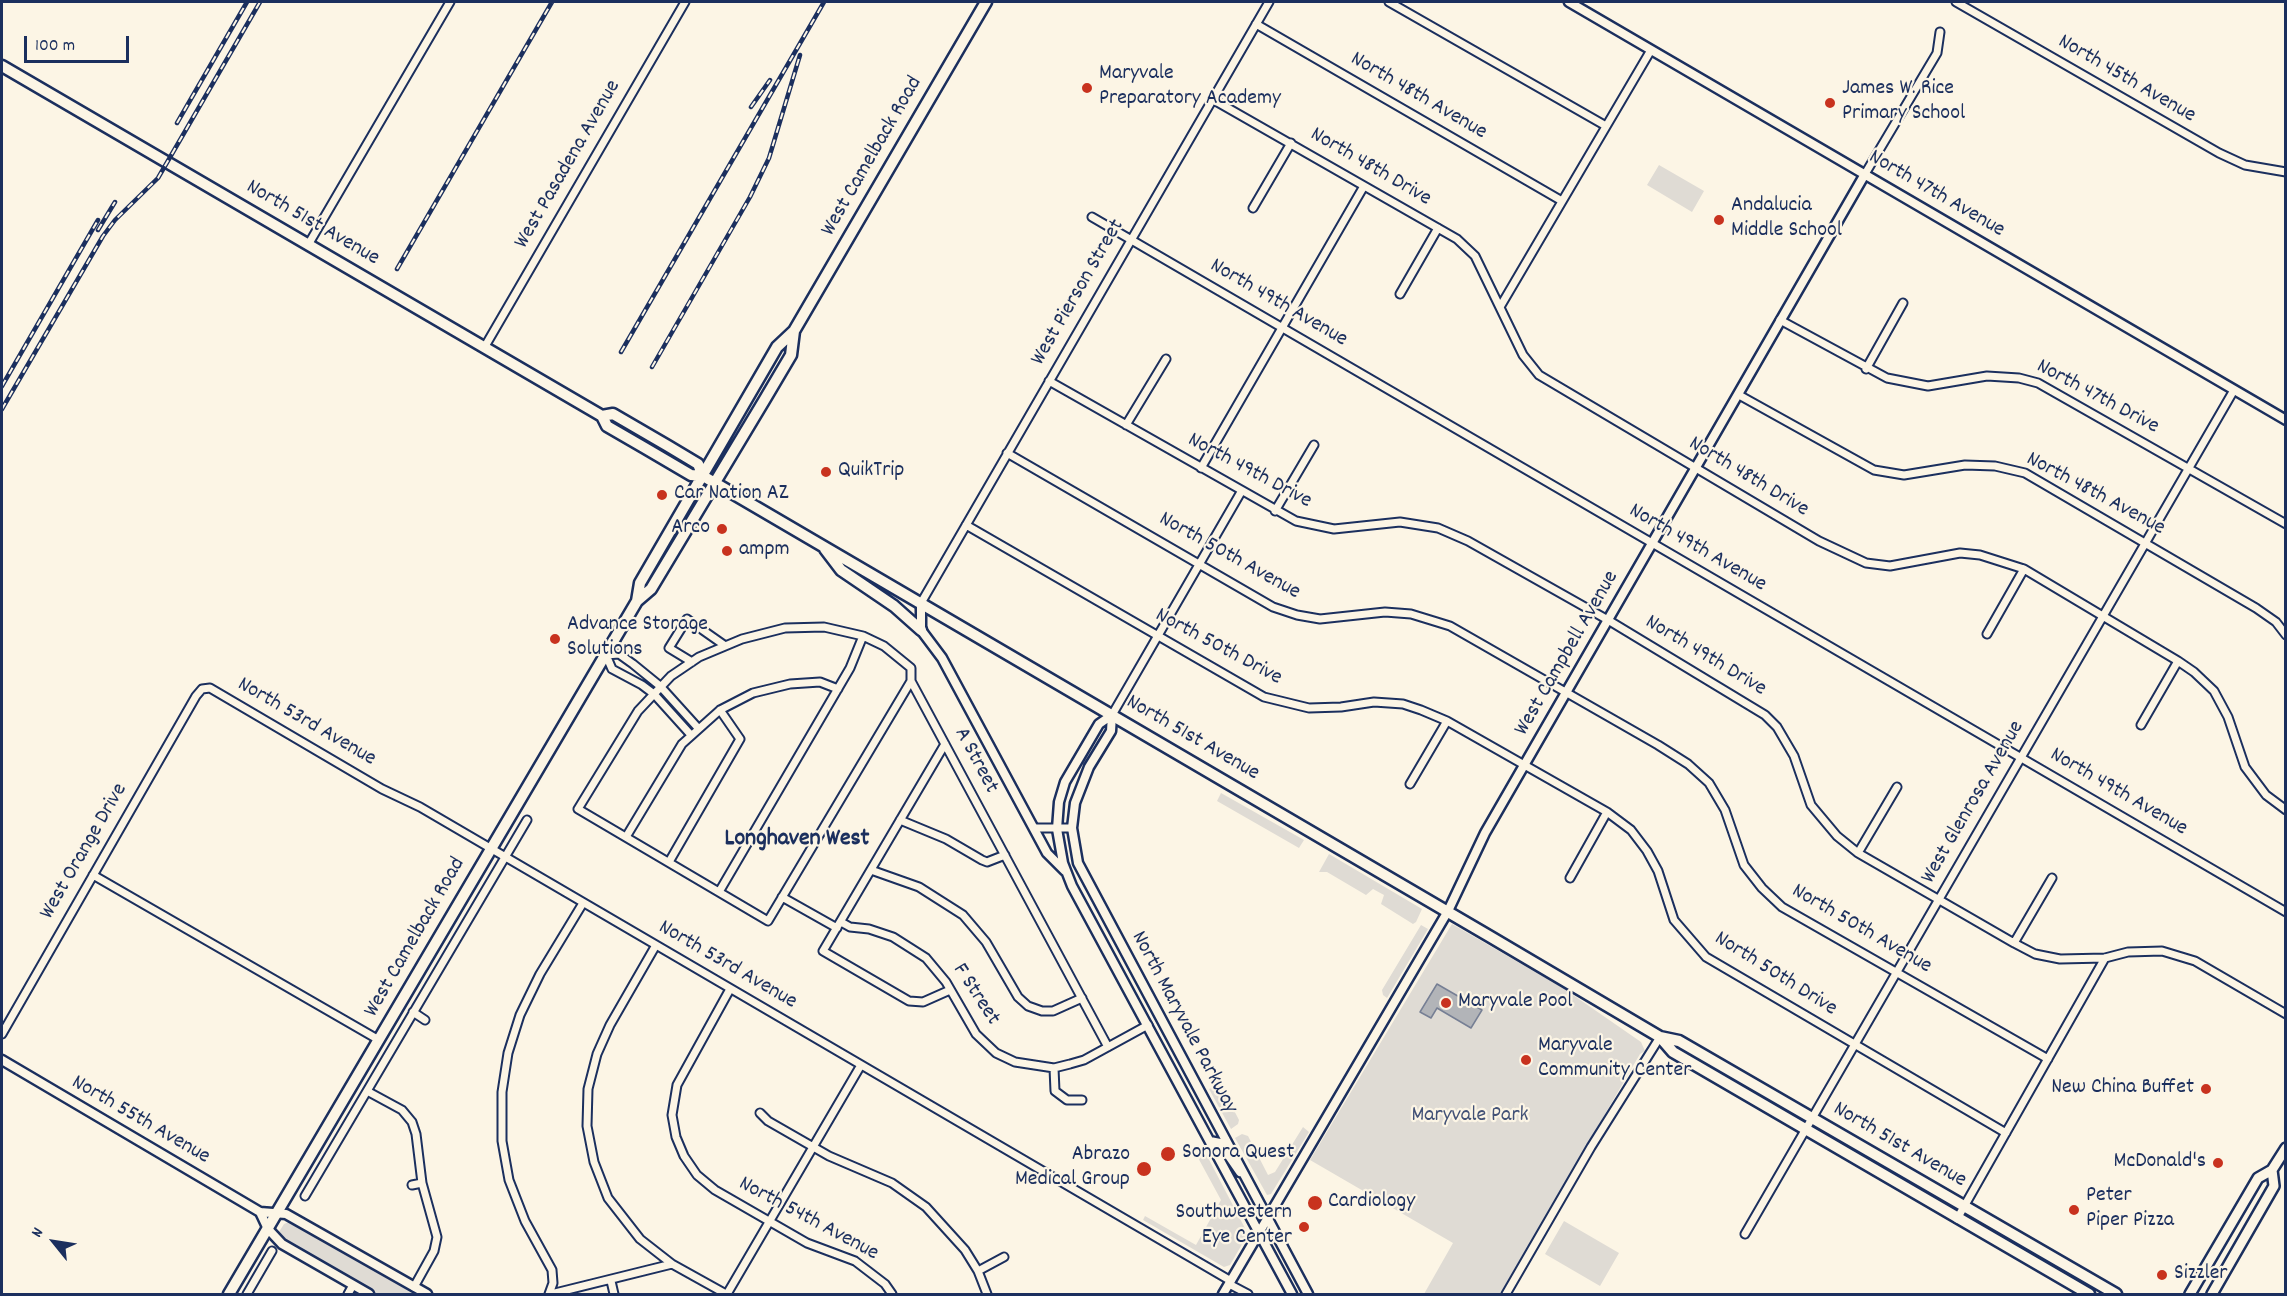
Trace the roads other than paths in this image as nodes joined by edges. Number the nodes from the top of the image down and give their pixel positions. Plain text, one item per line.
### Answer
1 (450, 2) edge
2 (685, 2) edge
3 (986, 2) edge
4 (1269, 2) edge
5 (1389, 2) edge
6 (1569, 2) edge
7 (1956, 2) edge
8 (1256, 24) junction
9 (1940, 32) dead end
10 (1651, 50) junction
11 (2, 66) edge
12 (1212, 99) junction
13 (1606, 126) junction
14 (1291, 143) junction
15 (2286, 172) edge
16 (1865, 174) junction
17 (1364, 186) junction
18 (1562, 201) junction
19 (1253, 208) dead end
20 (1092, 217) dead end
21 (1438, 228) junction
22 (1132, 239) junction
23 (308, 245) junction
24 (1400, 294) dead end
25 (1903, 303) dead end
26 (1500, 307) junction
27 (1780, 320) junction
28 (1283, 326) junction
29 (794, 331) junction
30 (484, 348) junction
31 (1166, 359) dead end
32 (1866, 369) junction
33 (1049, 381) junction
34 (2234, 390) junction
35 (1739, 395) junction
36 (2286, 420) edge
37 (1126, 425) junction
38 (1314, 445) dead end
39 (1007, 453) junction
40 (1201, 468) junction
41 (1697, 468) junction
42 (2189, 468) junction
43 (703, 476) junction
44 (714, 482) junction
45 (1241, 492) junction
46 (1275, 511) junction
47 (2286, 524) edge
48 (966, 525) junction
49 (2146, 542) junction
50 (821, 544) junction
51 (1652, 545) junction
52 (1199, 563) junction
53 (2024, 569) junction
54 (637, 601) junction
55 (921, 603) junction
56 (2103, 616) junction
57 (1608, 620) junction
58 (921, 630) junction
59 (1987, 634) dead end
60 (2286, 635) edge
61 (863, 636) junction
62 (1157, 636) junction
63 (724, 645) junction
64 (606, 655) junction
65 (2178, 661) junction
66 (692, 662) junction
67 (910, 681) junction
68 (660, 686) junction
69 (202, 688) joint
70 (838, 689) junction
71 (1566, 693) junction
72 (654, 694) junction
73 (720, 710) junction
74 (1112, 715) junction
75 (1447, 721) junction
76 (2141, 725) dead end
77 (698, 728) junction
78 (691, 735) junction
79 (945, 744) junction
80 (2021, 757) junction
81 (1524, 765) junction
82 (1410, 784) dead end
83 (1897, 786) dead end
84 (2286, 810) edge
85 (1607, 812) junction
86 (527, 820) dead end
87 (900, 820) junction
88 (1035, 828) junction
89 (1072, 828) junction
90 (1057, 829) junction
91 (626, 837) junction
92 (491, 849) junction
93 (1858, 853) junction
94 (1005, 855) junction
95 (505, 857) junction
96 (669, 862) junction
97 (871, 870) junction
98 (1066, 873) junction
99 (93, 875) junction
100 (1570, 878) dead end
101 (2052, 878) dead end
102 (719, 892) junction
103 (782, 897) junction
104 (1938, 899) junction
105 (583, 903) junction
106 (1448, 911) junction
107 (2286, 912) edge
108 (839, 925) junction
109 (2014, 943) junction
110 (656, 945) junction
111 (2105, 958) junction
112 (1897, 971) junction
113 (730, 989) junction
114 (950, 990) junction
115 (1082, 998) junction
116 (413, 1012) junction
117 (2286, 1014) edge
118 (425, 1020) dead end
119 (1148, 1025) junction
120 (2, 1034) edge
121 (1660, 1037) junction
122 (379, 1040) junction
123 (1854, 1044) junction
124 (1108, 1047) junction
125 (2048, 1059) junction
126 (2, 1060) edge
127 (861, 1065) junction
128 (1054, 1068) junction
129 (1197, 1089) junction
130 (367, 1091) junction
131 (1082, 1100) dead end
132 (1191, 1105) junction
133 (760, 1113) dead end
134 (1811, 1118) junction
135 (1804, 1130) junction
136 (2006, 1133) junction
137 (1210, 1141) junction
138 (813, 1147) junction
139 (2286, 1148) edge
140 (2272, 1170) junction
141 (1248, 1182) junction
142 (422, 1183) junction
143 (412, 1185) dead end
144 (305, 1196) dead end
145 (1964, 1206) junction
146 (278, 1211) junction
147 (260, 1212) junction
148 (1268, 1217) junction
149 (1957, 1219) junction
150 (769, 1222) junction
151 (268, 1229) junction
152 (1259, 1232) junction
153 (1745, 1234) dead end
154 (272, 1251) dead end
155 (1004, 1257) dead end
156 (672, 1264) junction
157 (978, 1271) junction
158 (611, 1281) junction
159 (1230, 1282) junction
160 (352, 1285) junction
161 (414, 1287) junction
162 (229, 1294) edge
163 (247, 1294) edge
164 (348, 1294) edge
165 (369, 1294) edge
166 (427, 1294) edge
167 (550, 1294) edge
168 (614, 1294) edge
169 (726, 1294) edge
170 (892, 1294) edge
171 (987, 1294) edge
172 (1223, 1294) edge
173 (1248, 1294) edge
174 (1292, 1294) edge
175 (1308, 1294) edge
176 (1506, 1294) edge
177 (2089, 1294) edge
178 (2116, 1294) edge
179 (2190, 1294) edge
180 (2212, 1294) edge

1 - 23 street
2 - 30 street, West Pasadena Avenue
3 - 29 main road, West Camelback Road
4 - 8 street, West Pierson Street
5 - 13 street
6 - 10 street, North 47th Avenue
7 - 15 street, North 45th Avenue
8 - 12 street, West Pierson Street
8 - 18 street, North 48th Avenue
9 - 16 street, West Campbell Avenue
10 - 13 street
10 - 16 street, North 47th Avenue
11 - 23 main road, North 51st Avenue
12 - 14 street, North 48th Drive
12 - 22 street, West Pierson Street
13 - 18 street
14 - 17 street, North 48th Drive
14 - 19 street
16 - 27 street, West Campbell Avenue
16 - 34 street, North 47th Avenue
17 - 21 street, North 48th Drive
17 - 28 street
18 - 26 street
20 - 22 street, North 49th Avenue
21 - 24 street
21 - 26 street, North 48th Drive
22 - 28 street, North 49th Avenue
22 - 33 street, West Pierson Street
23 - 30 main road, North 51st Avenue
25 - 32 street
26 - 41 street, North 48th Drive
27 - 32 street, North 47th Drive
27 - 35 street, West Campbell Avenue
28 - 40 street
28 - 51 street, North 49th Avenue
29 - 43 main road, West Camelback Road
29 - 44 main road, West Camelback Road
30 - 43 main road, North 51st Avenue
31 - 37 street
32 - 42 street, North 47th Drive
33 - 37 street, North 49th Drive
33 - 39 street, West Pierson Street
34 - 36 street, North 47th Avenue
34 - 42 street, West Glenrosa Avenue
35 - 41 street, West Campbell Avenue
35 - 49 street, North 48th Avenue
37 - 40 street, North 49th Drive
38 - 46 street
39 - 48 street, West Pierson Street
39 - 52 street, North 50th Avenue
40 - 45 street, North 49th Drive
41 - 51 street, West Campbell Avenue
41 - 53 street, North 48th Drive
42 - 47 street, North 47th Drive
42 - 49 street, West Glenrosa Avenue
43 - 44 main road, North 51st Avenue
43 - 54 main road, West Camelback Road
44 - 50 main road, North 51st Avenue
44 - 54 main road, West Camelback Road
45 - 46 street, North 49th Drive
45 - 52 street
46 - 57 street, North 49th Drive
48 - 55 street, West Pierson Street
48 - 62 street, North 50th Drive
49 - 56 street, West Glenrosa Avenue
49 - 60 street, North 48th Avenue
50 - 55 main road, North 51st Avenue
50 - 58 main road
51 - 57 street, West Campbell Avenue
51 - 80 street, North 49th Avenue
52 - 62 street
52 - 71 street, North 50th Avenue
53 - 56 street, North 48th Drive
53 - 59 street
54 - 64 main road, West Camelback Road
55 - 58 street
55 - 74 main road, North 51st Avenue
56 - 65 street, North 48th Drive
56 - 80 street, West Glenrosa Avenue
57 - 71 street, West Campbell Avenue
57 - 93 street, North 49th Drive
58 - 88 street, North Maryvale Parkway
61 - 63 street, A Street
61 - 67 street, A Street
61 - 70 street
62 - 74 street
62 - 75 street, North 50th Drive
63 - 66 street, A Street
63 - 66 street
64 - 68 street
64 - 72 street
64 - 92 main road, West Camelback Road
65 - 76 street
65 - 84 street, North 48th Drive
66 - 68 street, A Street
67 - 79 street, A Street
67 - 103 street
68 - 72 street, A Street
68 - 77 street
69 - 92 street, North 53rd Avenue
69 - 99 street, West Orange Drive
70 - 73 street
70 - 102 street
71 - 81 street, West Campbell Avenue
71 - 112 street, North 50th Avenue
72 - 78 street
72 - 91 street, A Street
73 - 77 street
73 - 96 street
74 - 89 street, North Maryvale Parkway
74 - 90 street, North Maryvale Parkway
74 - 106 main road, North 51st Avenue
75 - 81 street, North 50th Drive
75 - 82 street
77 - 78 street
78 - 91 street
79 - 87 street
79 - 94 street, A Street
80 - 104 street, West Glenrosa Avenue
80 - 107 street, North 49th Avenue
81 - 85 street, North 50th Drive
81 - 106 street, West Campbell Avenue
83 - 93 street
85 - 100 street
85 - 123 street, North 50th Drive
86 - 95 street, West Camelback Road
87 - 94 street
87 - 97 street
88 - 90 street
88 - 98 street, North Maryvale Parkway
89 - 90 street
89 - 129 street, North Maryvale Parkway
90 - 98 street, North Maryvale Parkway
91 - 96 street
92 - 95 street, North 53rd Avenue
92 - 122 main road, West Camelback Road
93 - 104 street, North 49th Drive
94 - 115 street, A Street
95 - 105 street, North 53rd Avenue
95 - 116 street, West Camelback Road
96 - 102 street
97 - 108 street
97 - 115 street
98 - 119 street, North Maryvale Parkway
99 - 120 street, West Orange Drive
99 - 122 street
101 - 109 street
102 - 103 street
103 - 108 street, F Street
104 - 109 street, North 49th Drive
104 - 112 street, West Glenrosa Avenue
105 - 110 street, North 53rd Avenue
105 - 167 street
106 - 121 main road, North 51st Avenue
106 - 148 street, West Campbell Avenue
108 - 114 street, F Street
108 - 114 street
109 - 111 street, North 49th Drive
110 - 113 street, North 53rd Avenue
110 - 156 street
111 - 117 street, North 49th Drive
111 - 125 street
112 - 123 street, West Glenrosa Avenue
112 - 125 street, North 50th Avenue
113 - 127 street, North 53rd Avenue
113 - 150 street, North 54th Avenue
114 - 128 street, F Street
115 - 124 street, A Street
116 - 118 street, West Camelback Road
116 - 130 street, West Camelback Road
119 - 124 street, F Street
119 - 132 street, North Maryvale Parkway
121 - 134 main road, North 51st Avenue
121 - 135 main road, North 51st Avenue
121 - 176 street
122 - 146 main road, West Camelback Road
123 - 134 street, West Glenrosa Avenue
123 - 136 street, North 50th Drive
124 - 128 street, F Street
125 - 136 street
126 - 147 street, North 55th Avenue
127 - 138 street
127 - 159 street, North 53rd Avenue
128 - 131 street
129 - 132 street
129 - 141 street, North Maryvale Parkway
130 - 142 street
130 - 144 street, West Camelback Road
132 - 137 street, North Maryvale Parkway
133 - 138 street
134 - 135 street, West Glenrosa Avenue
134 - 145 main road, North 51st Avenue
135 - 149 main road, North 51st Avenue
135 - 153 street, West Glenrosa Avenue
136 - 145 street
137 - 141 street
137 - 152 street, North Maryvale Parkway
138 - 150 street
138 - 157 street
139 - 140 main road
140 - 179 main road
140 - 180 main road
141 - 148 street, North Maryvale Parkway
142 - 143 street
142 - 161 street
145 - 149 street
145 - 178 main road, North 51st Avenue
146 - 147 street
146 - 151 main road, West Camelback Road
146 - 161 street
147 - 151 street
148 - 152 street, West Campbell Avenue
148 - 175 street, North Maryvale Parkway
149 - 177 main road, North 51st Avenue
150 - 169 street
150 - 170 street, North 54th Avenue
151 - 160 street
151 - 162 main road, West Camelback Road
152 - 159 street, West Campbell Avenue
152 - 174 street, North Maryvale Parkway
154 - 163 street
155 - 157 street
156 - 158 street
156 - 169 street
157 - 171 street
158 - 167 street
158 - 168 street
159 - 172 street, West Campbell Avenue
159 - 173 street, North 53rd Avenue
160 - 164 street
160 - 165 street
161 - 166 street

